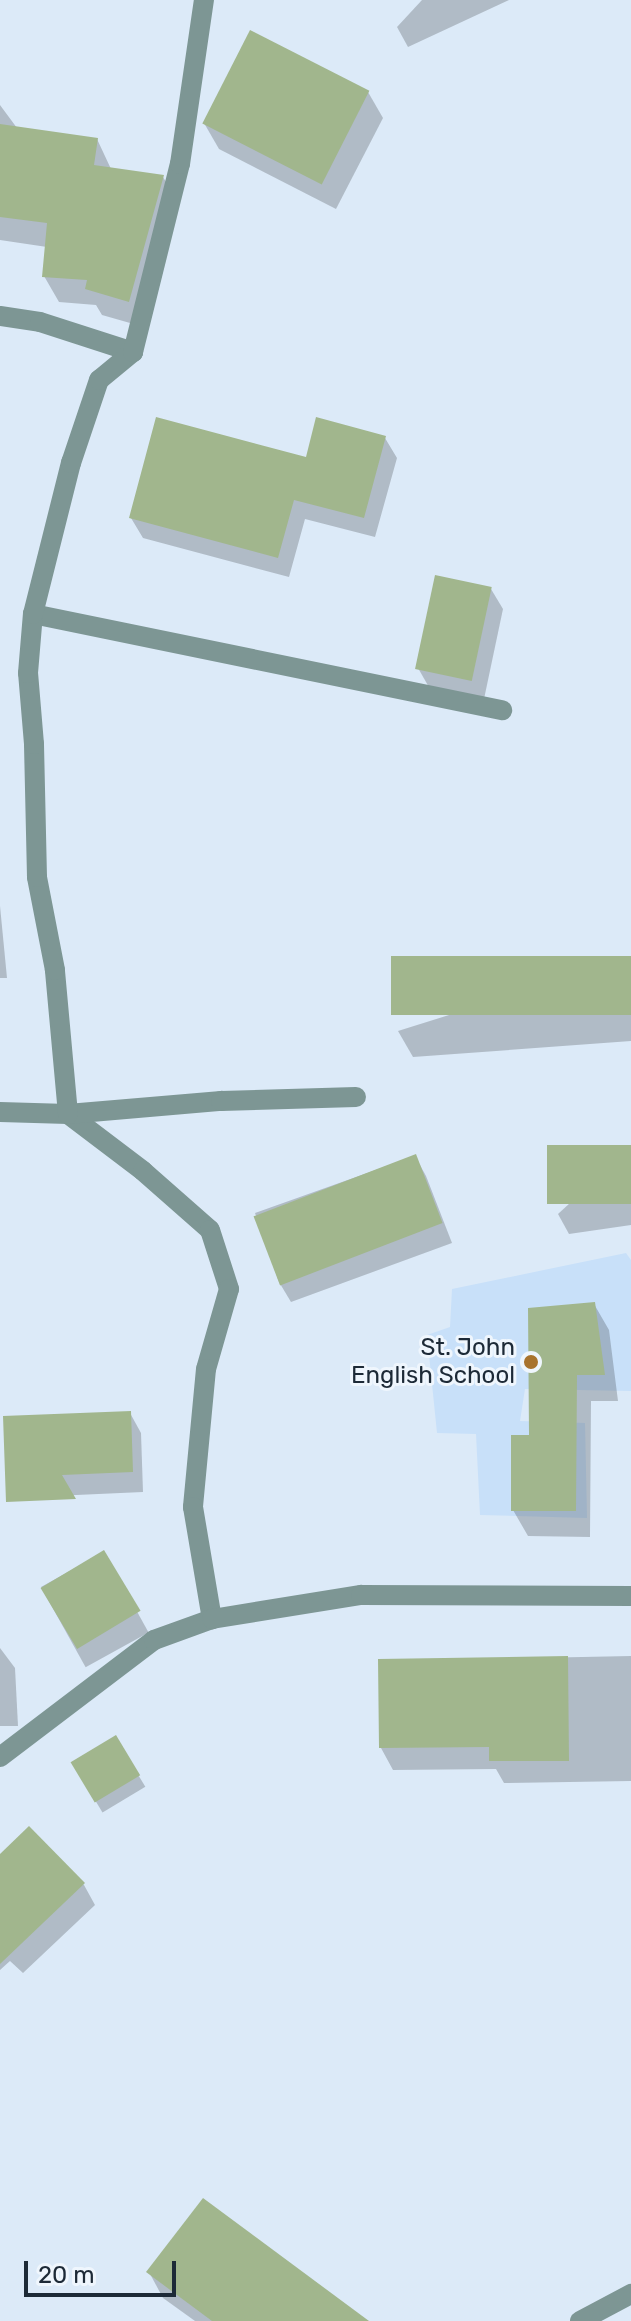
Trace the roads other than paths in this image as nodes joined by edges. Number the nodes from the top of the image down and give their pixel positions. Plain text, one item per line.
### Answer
1 (204, 0) edge
2 (0, 316) edge
3 (133, 352) junction
4 (33, 614) junction
5 (502, 710) dead end
6 (356, 1097) dead end
7 (0, 1112) edge
8 (68, 1114) junction
9 (631, 1596) edge
10 (212, 1619) junction
11 (0, 1757) edge
12 (631, 2294) edge
13 (580, 2321) edge

1 - 3 street
2 - 3 street
3 - 4 street
4 - 5 street
4 - 8 street
6 - 8 street
7 - 8 street
8 - 10 street
9 - 10 street
10 - 11 street
12 - 13 street

